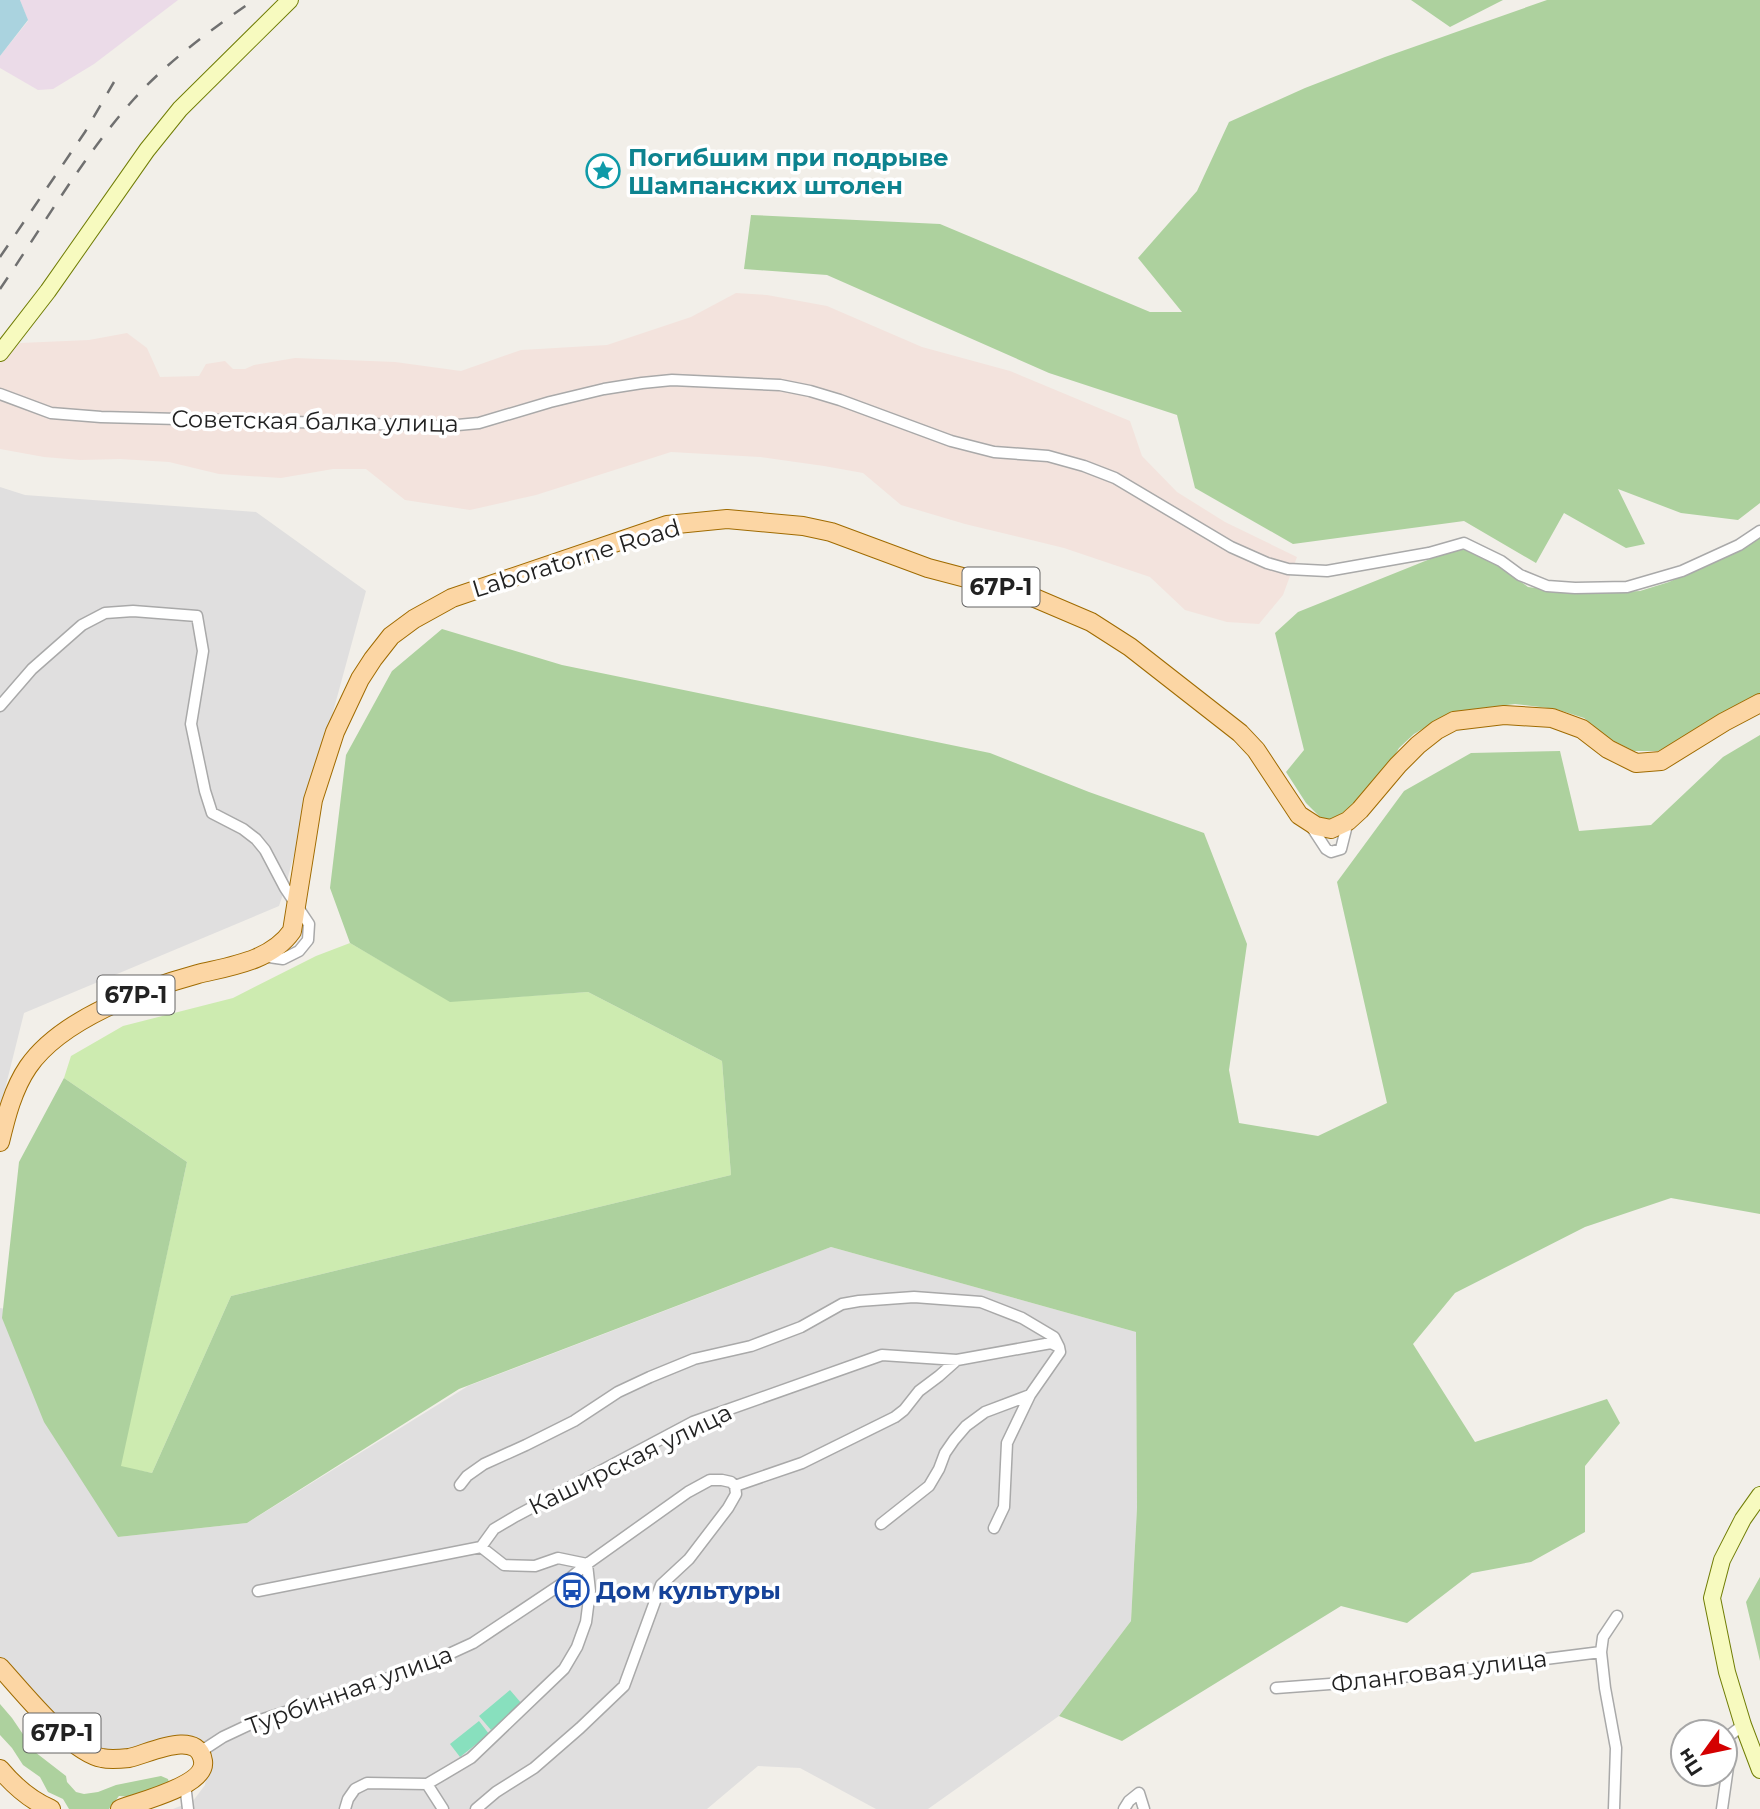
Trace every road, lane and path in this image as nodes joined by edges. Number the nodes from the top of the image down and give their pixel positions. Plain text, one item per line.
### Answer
1 (290, 0) edge
2 (0, 353) edge
3 (0, 394) edge
4 (1760, 531) edge
5 (1760, 702) edge
6 (0, 706) edge
7 (298, 899) junction
8 (0, 1142) edge
9 (1055, 1345) junction
10 (957, 1360) junction
11 (1030, 1395) junction
12 (460, 1485) dead end
13 (735, 1486) junction
14 (1760, 1495) edge
15 (881, 1524) dead end
16 (994, 1528) dead end
17 (481, 1547) junction
18 (587, 1564) junction
19 (258, 1591) dead end
20 (1617, 1616) dead end
21 (1601, 1652) junction
22 (0, 1667) edge
23 (1276, 1688) dead end
24 (1744, 1725) junction
25 (200, 1752) junction
26 (0, 1769) edge
27 (1760, 1770) edge
28 (185, 1784) junction
29 (427, 1784) junction
30 (51, 1809) edge
31 (120, 1809) edge
32 (188, 1809) edge
33 (345, 1809) edge
34 (443, 1809) edge
35 (476, 1809) edge
36 (1124, 1809) edge
37 (1144, 1809) edge
38 (1614, 1809) edge
39 (1722, 1809) edge

1 - 2 main road
3 - 4 street, Советская балка улица
5 - 7 main road, Laboratorne Road / 67Р-1
6 - 7 street
7 - 8 main road, 67Р-1
9 - 10 street, Каширская улица
9 - 11 street
9 - 12 street
10 - 13 street, Турбинная улица
10 - 17 street, Каширская улица
11 - 15 street
11 - 16 street
13 - 18 street, Турбинная улица
13 - 35 street
14 - 24 main road
17 - 18 street
17 - 19 street
18 - 25 street, Турбинная улица
18 - 29 street
20 - 21 street
21 - 23 street, Фланговая улица
21 - 38 street
22 - 25 main road, 67Р-1
24 - 27 main road
24 - 39 street
25 - 28 main road
26 - 30 main road, 67Р-1
28 - 31 main road
28 - 32 street
29 - 33 street
29 - 34 street
36 - 37 street

